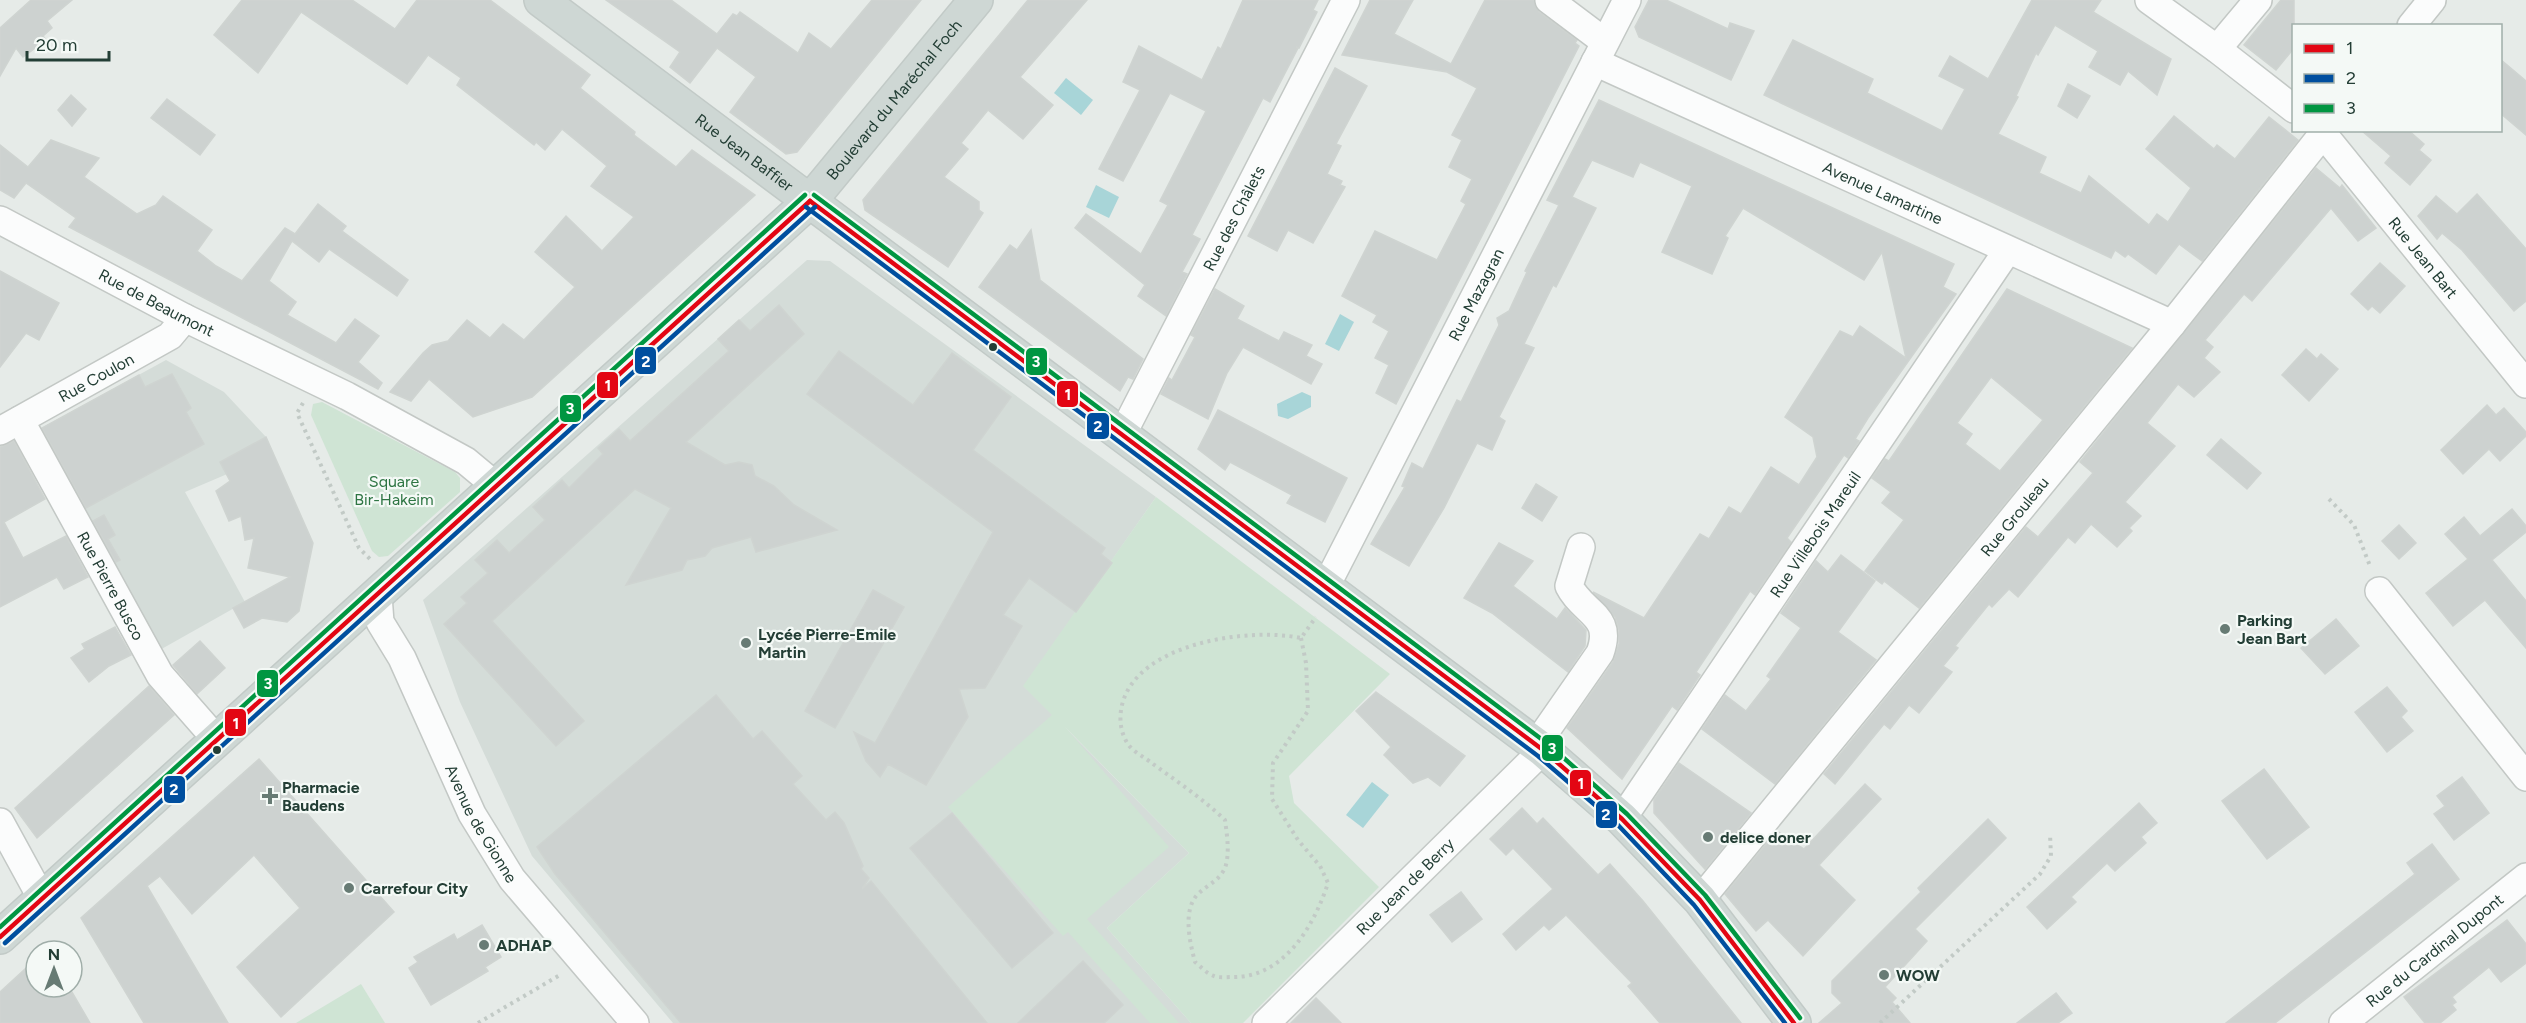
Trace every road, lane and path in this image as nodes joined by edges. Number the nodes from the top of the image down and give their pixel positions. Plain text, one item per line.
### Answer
1 (541, 0) edge
2 (976, 0) edge
3 (1346, 0) edge
4 (1549, 0) edge
5 (1627, 0) edge
6 (2149, 0) edge
7 (2258, 0) edge
8 (2432, 0) edge
9 (2413, 24) edge
10 (2217, 49) junction
11 (1600, 52) junction
12 (2292, 107) edge
13 (2322, 132) edge
14 (2324, 132) edge
15 (810, 201) junction
16 (0, 220) edge
17 (2007, 251) junction
18 (184, 318) junction
19 (2172, 324) junction
20 (316, 381) junction
21 (2526, 384) edge
22 (10, 426) edge
23 (1122, 435) junction
24 (496, 486) junction
25 (2329, 499) dead end
26 (1581, 547) dead end
27 (385, 589) junction
28 (1329, 591) junction
29 (2379, 591) joint
30 (1301, 638) junction
31 (217, 740) junction
32 (1540, 748) junction
33 (2526, 777) edge
34 (1622, 819) junction
35 (0, 822) edge
36 (2050, 834) dead end
37 (2522, 890) edge
38 (41, 897) junction
39 (1701, 900) junction
40 (0, 936) edge
41 (581, 963) junction
42 (478, 1023) edge
43 (635, 1023) edge
44 (1266, 1023) edge
45 (1794, 1023) edge
46 (1880, 1023) edge
47 (2343, 1023) edge

1 - 15 main road, Rue Jean Baffier
2 - 15 main road, Boulevard du Maréchal Foch
3 - 23 street, Rue des Châlets
4 - 11 street, Avenue Lamartine
5 - 11 street, Rue Mazagran
6 - 10 street
7 - 10 street
8 - 9 street
10 - 12 street
11 - 17 street, Avenue Lamartine
11 - 28 street, Rue Mazagran
13 - 19 street, Rue Grouleau
14 - 21 street, Rue Jean Bart
15 - 23 main road, Rue Jean Baffier
15 - 24 main road, Boulevard du Maréchal Foch
16 - 18 street, Rue de Beaumont
17 - 19 street, Avenue Lamartine
17 - 34 street, Rue Villebois Mareuil
18 - 20 street, Rue de Beaumont
18 - 22 street, Rue Coulon
19 - 39 street, Rue Grouleau
20 - 24 street, Rue de Beaumont
20 - 27 path
22 - 31 street, Rue Pierre Busco
23 - 28 main road, Rue Jean Baffier
24 - 27 main road, Boulevard du Maréchal Foch
25 - 29 path
26 - 32 street, Rue Jean de Berry
27 - 31 main road, Boulevard du Maréchal Foch
27 - 41 street, Avenue de Gionne
28 - 30 path
28 - 32 main road, Rue Jean Baffier
29 - 33 street
30 - 30 path
31 - 38 main road, Boulevard du Maréchal Foch
32 - 34 main road, Rue Jean Baffier
32 - 44 street, Rue Jean de Berry
34 - 39 main road, Rue Jean Baffier
35 - 38 street
36 - 46 path
37 - 47 street, Rue du Cardinal Dupont
38 - 40 main road, Boulevard du Maréchal Foch
39 - 45 main road, Rue Jean Baffier
41 - 42 path
41 - 43 street, Avenue de Gionne

